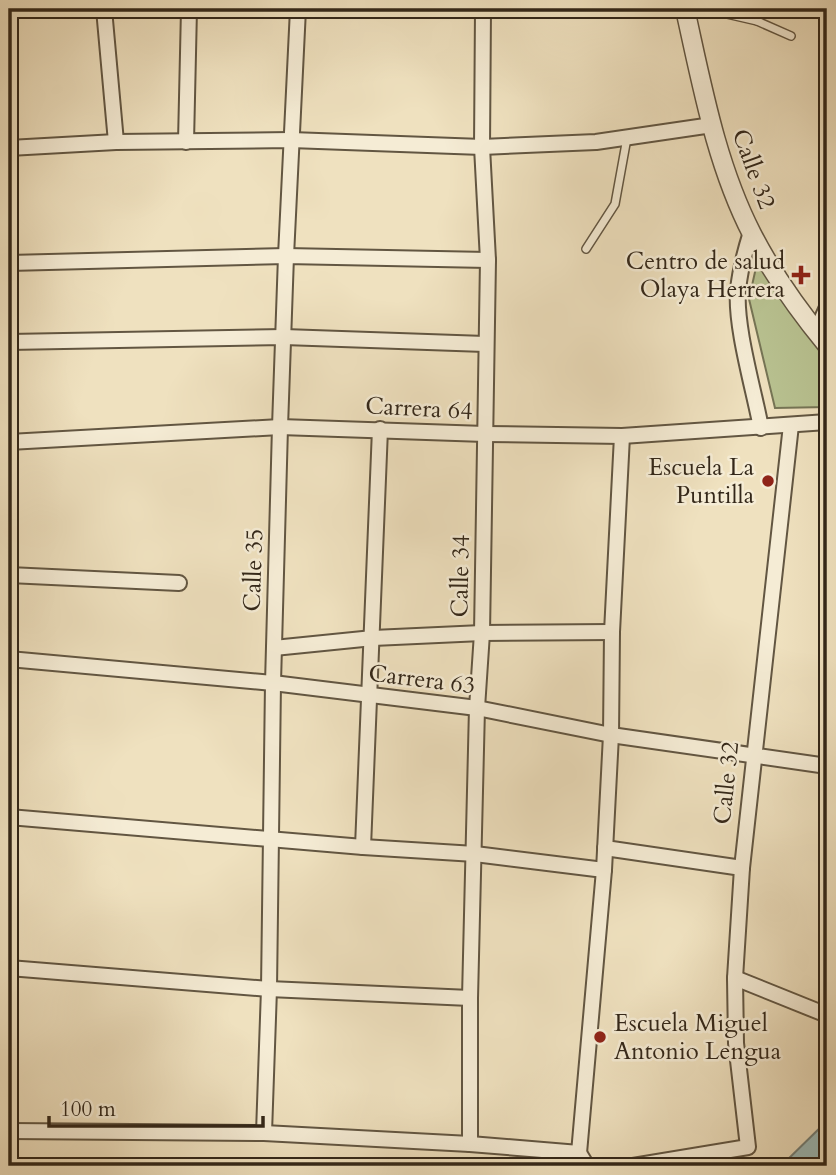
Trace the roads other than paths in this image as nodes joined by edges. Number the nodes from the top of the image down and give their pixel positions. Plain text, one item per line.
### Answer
1 (104, 9) edge
2 (189, 9) edge
3 (298, 9) edge
4 (483, 9) edge
5 (685, 9) edge
6 (705, 9) edge
7 (757, 9) edge
8 (757, 21) junction
9 (791, 36) dead end
10 (712, 125) junction
11 (627, 138) junction
12 (291, 140) junction
13 (116, 142) junction
14 (186, 142) junction
15 (482, 147) junction
16 (9, 148) edge
17 (751, 232) junction
18 (586, 249) dead end
19 (286, 256) junction
20 (488, 260) junction
21 (9, 262) edge
22 (827, 307) edge
23 (284, 337) junction
24 (822, 338) edge
25 (9, 342) edge
26 (485, 344) junction
27 (827, 422) edge
28 (791, 425) junction
29 (280, 427) junction
30 (761, 428) junction
31 (380, 429) junction
32 (485, 434) junction
33 (622, 436) junction
34 (9, 442) edge
35 (9, 575) edge
36 (179, 583) dead end
37 (612, 632) junction
38 (482, 633) junction
39 (373, 638) junction
40 (274, 648) junction
41 (9, 659) edge
42 (273, 683) junction
43 (369, 696) junction
44 (477, 708) junction
45 (611, 735) junction
46 (754, 754) junction
47 (827, 765) edge
48 (9, 817) edge
49 (272, 840) junction
50 (363, 847) junction
51 (605, 848) junction
52 (475, 854) junction
53 (742, 869) junction
54 (604, 870) junction
55 (9, 968) edge
56 (735, 978) junction
57 (269, 989) junction
58 (470, 998) junction
59 (827, 1014) edge
60 (9, 1131) edge
61 (264, 1133) junction
62 (470, 1144) junction
63 (579, 1153) junction
64 (587, 1166) edge
65 (633, 1166) edge

1 - 13 street
2 - 14 street
3 - 12 street, Calle 35
4 - 15 street, Calle 34
5 - 10 street, Calle 32
6 - 8 lane
7 - 8 lane
8 - 9 lane
10 - 11 street
10 - 17 street, Calle 32
11 - 15 street
11 - 18 lane
12 - 14 street
12 - 15 street
12 - 19 street, Calle 35
13 - 14 street
13 - 16 street
15 - 20 street, Calle 34
17 - 24 street
17 - 30 street, Calle 32
19 - 20 street
19 - 21 street
19 - 23 street, Calle 35
20 - 26 street, Calle 34
22 - 24 street
23 - 25 street
23 - 26 street
23 - 29 street, Calle 35
26 - 32 street, Calle 34
27 - 28 street, Carrera 64
28 - 30 street, Carrera 64
28 - 46 street, Calle 32
29 - 31 street, Carrera 64
29 - 34 street, Carrera 64
29 - 40 street, Calle 35
30 - 33 street, Carrera 64
31 - 32 street, Carrera 64
31 - 39 street
32 - 33 street, Carrera 64
32 - 38 street, Calle 34
33 - 37 street
35 - 36 street
37 - 38 street
37 - 45 street
38 - 39 street
38 - 44 street, Calle 34
39 - 40 street
39 - 43 street
40 - 42 street, Calle 35
41 - 42 street, Carrera 63
42 - 43 street, Carrera 63
42 - 49 street, Calle 35
43 - 44 street, Carrera 63
43 - 50 street
44 - 45 street, Carrera 63
44 - 52 street, Calle 34
45 - 46 street, Carrera 63
45 - 51 street
46 - 47 street, Carrera 63
46 - 53 street, Calle 32
48 - 49 street
49 - 50 street
49 - 57 street, Calle 35
50 - 52 street
51 - 53 street
51 - 54 street
52 - 54 street
52 - 58 street, Calle 34
53 - 56 street, Calle 32
54 - 63 street
55 - 57 street
56 - 59 street
56 - 65 street, Calle 32
57 - 58 street
57 - 61 street, Calle 35
58 - 62 street, Calle 34
60 - 61 street
61 - 62 street
62 - 63 street
63 - 64 street

